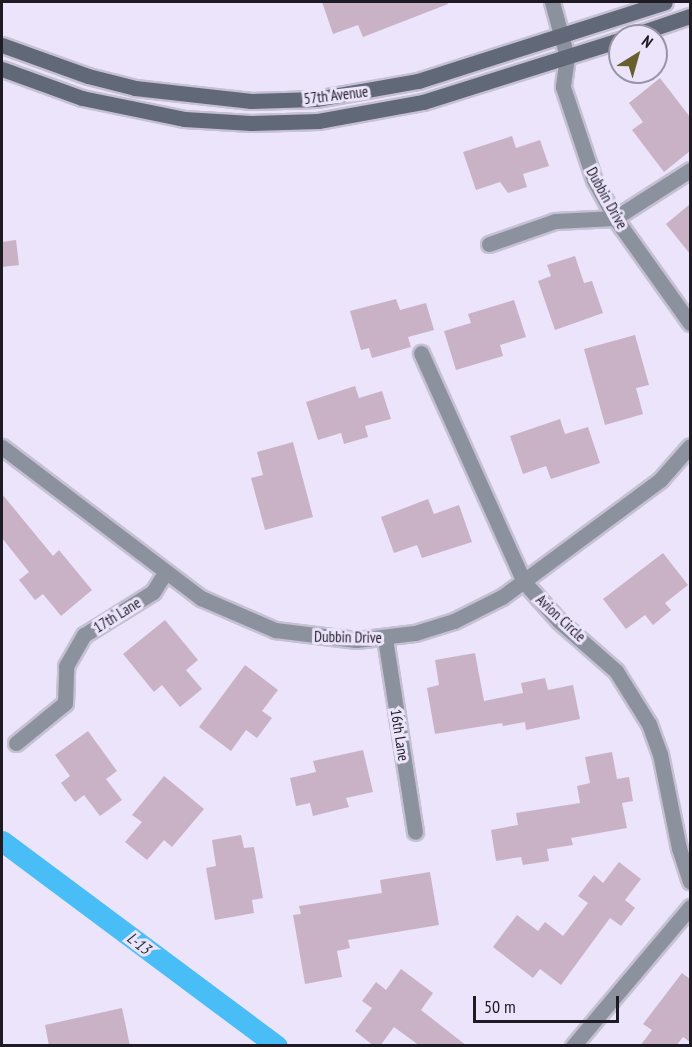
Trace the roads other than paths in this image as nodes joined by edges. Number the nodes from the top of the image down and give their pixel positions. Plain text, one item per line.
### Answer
1 (552, 2) edge
2 (665, 2) edge
3 (690, 16) edge
4 (666, 24) edge
5 (561, 36) junction
6 (608, 44) edge
7 (2, 45) edge
8 (567, 57) junction
9 (2, 69) edge
10 (690, 170) edge
11 (615, 218) junction
12 (489, 244) dead end
13 (690, 322) edge
14 (422, 353) dead end
15 (690, 446) edge
16 (2, 447) edge
17 (165, 573) junction
18 (524, 582) junction
19 (385, 638) junction
20 (16, 742) dead end
21 (416, 832) dead end
22 (685, 845) edge
23 (690, 881) edge
24 (690, 907) edge
25 (573, 1046) edge

1 - 5 street
2 - 5 street, 57th Avenue
3 - 4 street
5 - 7 street, 57th Avenue
5 - 8 street
6 - 8 street, 57th Avenue
8 - 9 street, 57th Avenue
8 - 11 street, Dubbin Drive
10 - 11 street
11 - 12 street
11 - 13 street, Dubbin Drive
14 - 18 street, Avion Circle
15 - 18 street, Dubbin Drive
16 - 17 street, Dubbin Drive
17 - 19 street, Dubbin Drive
17 - 20 street, 17th Lane
18 - 19 street, Dubbin Drive
18 - 22 street, Avion Circle
19 - 21 street, 16th Lane
22 - 23 street, Avion Circle
24 - 25 street

